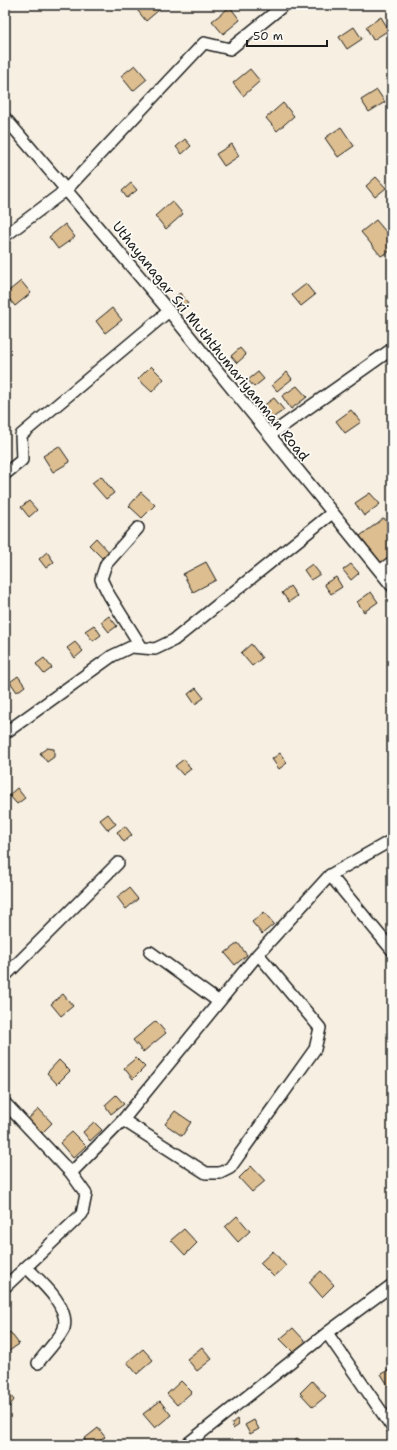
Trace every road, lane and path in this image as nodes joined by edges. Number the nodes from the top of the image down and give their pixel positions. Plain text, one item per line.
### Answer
1 (284, 5) edge
2 (5, 118) edge
3 (66, 190) junction
4 (5, 236) edge
5 (169, 311) junction
6 (392, 349) edge
7 (270, 436) junction
8 (5, 474) edge
9 (332, 513) junction
10 (138, 528) dead end
11 (392, 562) edge
12 (380, 571) junction
13 (392, 586) edge
14 (142, 648) junction
15 (5, 733) edge
16 (392, 840) edge
17 (118, 863) dead end
18 (330, 875) junction
19 (392, 950) edge
20 (150, 952) dead end
21 (258, 954) junction
22 (5, 976) edge
23 (219, 1002) junction
24 (5, 1102) edge
25 (123, 1120) junction
26 (71, 1173) junction
27 (26, 1267) junction
28 (392, 1285) edge
29 (5, 1287) edge
30 (328, 1332) junction
31 (38, 1362) dead end
32 (392, 1427) edge
33 (186, 1445) edge

1 - 3 street
2 - 3 street, Uthayanagar Sri Muththumariyamman Road
3 - 4 street
3 - 5 street, Uthayanagar Sri Muththumariyamman Road
5 - 7 street, Uthayanagar Sri Muththumariyamman Road
5 - 8 street
6 - 7 street
7 - 9 street, Uthayanagar Sri Muththumariyamman Road
9 - 12 street, Uthayanagar Sri Muththumariyamman Road
9 - 14 street
10 - 14 street
11 - 12 street
12 - 13 street, Uthayanagar Sri Muththumariyamman Road
14 - 15 street
16 - 18 street
17 - 22 street
18 - 19 street
18 - 21 street
20 - 23 street
21 - 23 street
21 - 25 street
23 - 25 street
24 - 26 street
25 - 26 street
26 - 27 street
27 - 29 street
27 - 31 street
28 - 30 street
30 - 32 street
30 - 33 street

